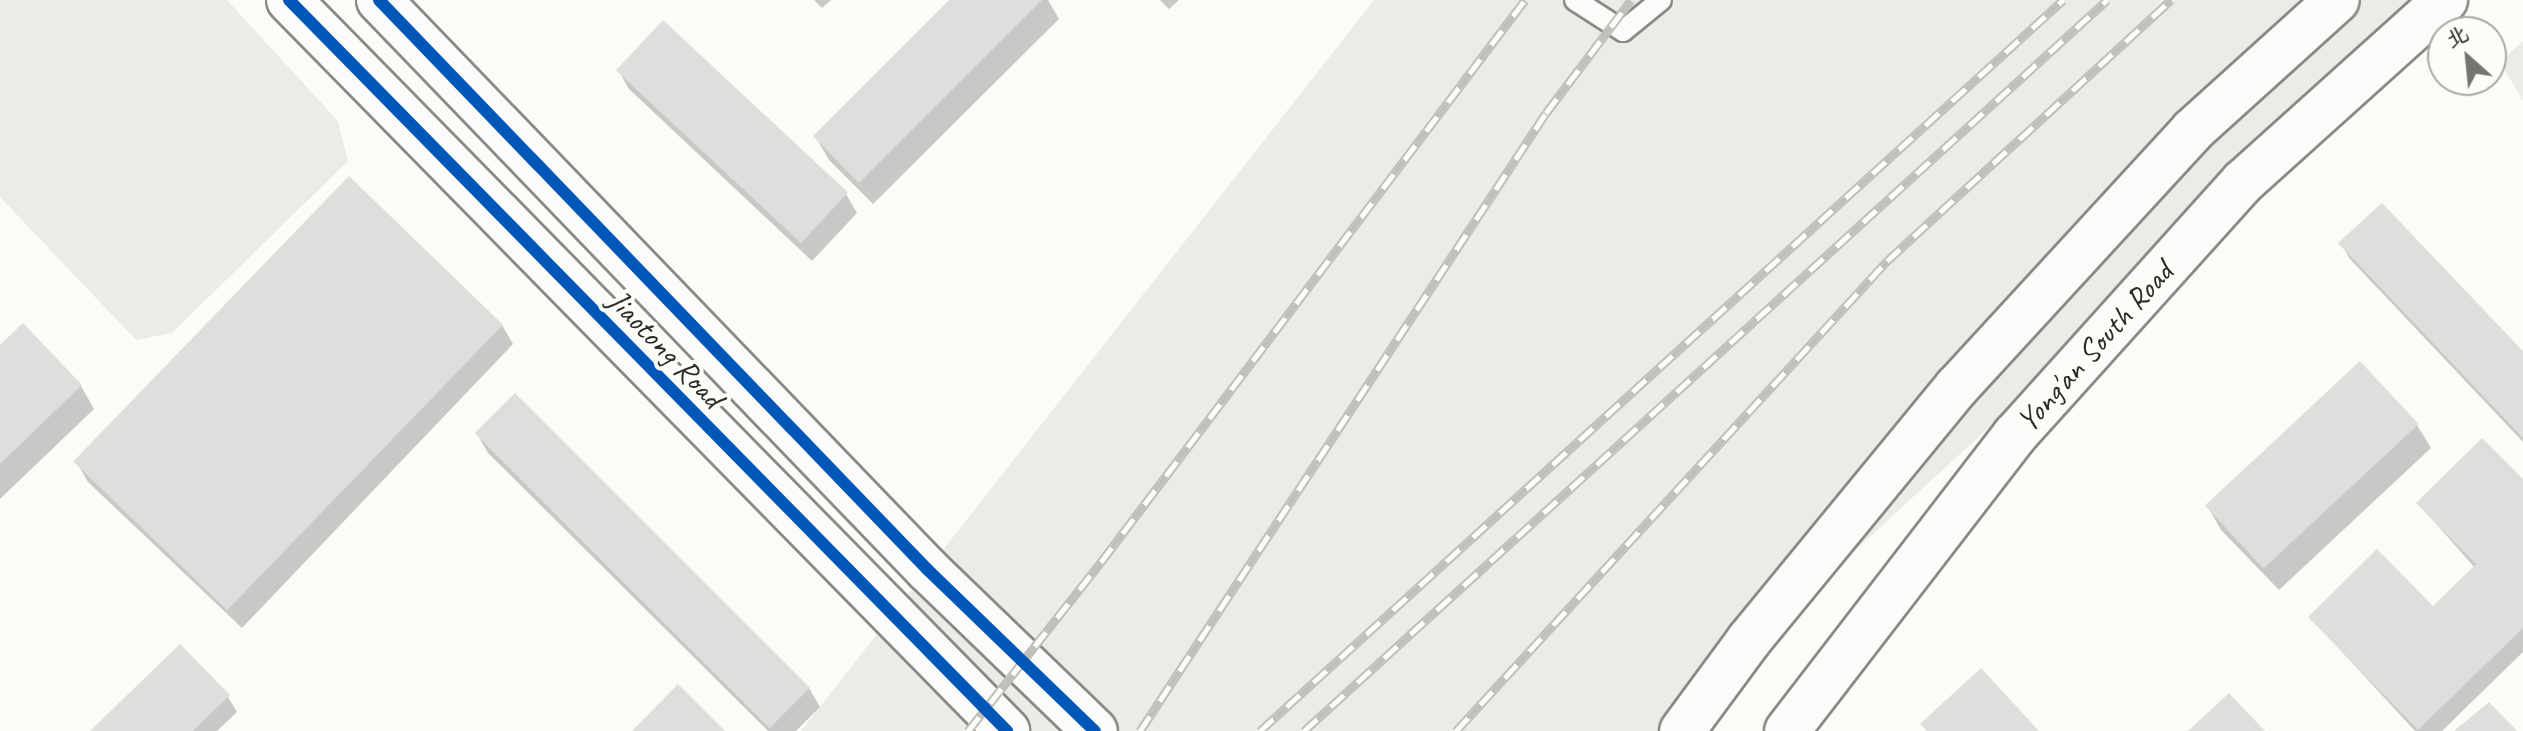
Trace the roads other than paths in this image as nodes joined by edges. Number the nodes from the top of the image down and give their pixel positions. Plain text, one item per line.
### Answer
1 (289, 0) edge
2 (379, 0) edge
3 (1575, 0) edge
4 (1661, 0) edge
5 (2337, 0) edge
6 (2445, 0) edge
7 (1007, 731) edge
8 (1095, 731) edge
9 (1682, 731) edge
10 (1787, 731) edge

1 - 7 main road, Jiaotong Road
2 - 8 main road, Jiaotong Road
3 - 4 lane
5 - 9 main road
6 - 10 main road, Yong'an South Road

